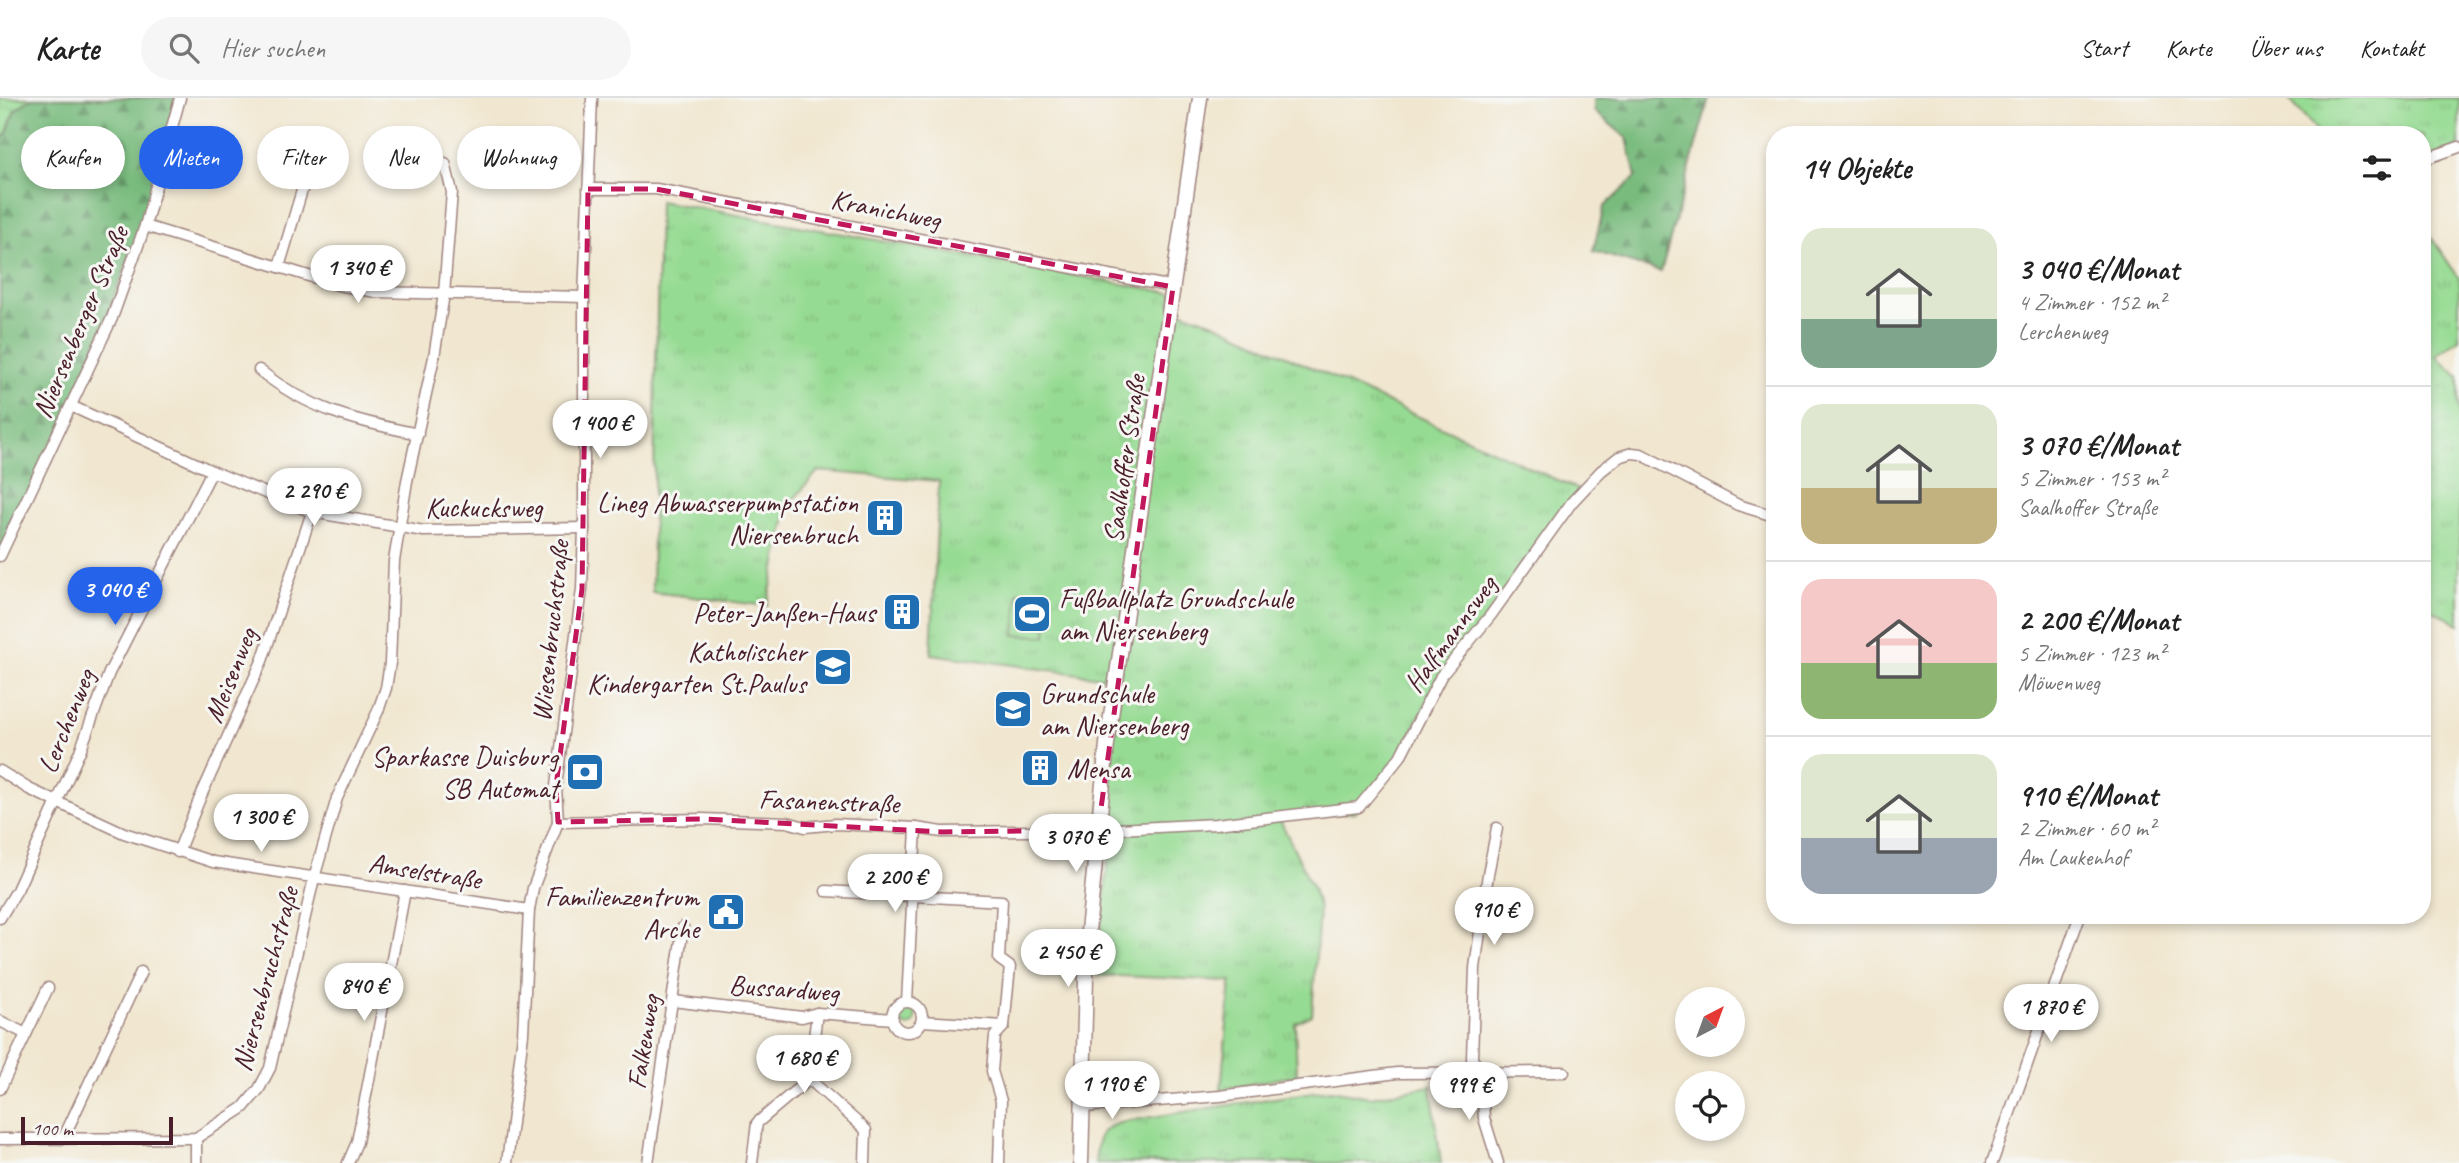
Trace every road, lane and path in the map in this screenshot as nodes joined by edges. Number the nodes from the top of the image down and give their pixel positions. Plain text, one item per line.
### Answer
1 (180, 98) edge
2 (592, 98) edge
3 (1200, 98) edge
4 (2459, 146) edge
5 (2431, 157) edge
6 (445, 163) dead end
7 (302, 189) edge
8 (588, 189) junction
9 (145, 226) junction
10 (279, 267) junction
11 (1173, 286) junction
12 (444, 294) junction
13 (584, 297) junction
14 (259, 370) dead end
15 (71, 406) junction
16 (418, 434) junction
17 (212, 471) junction
18 (312, 512) junction
19 (1766, 514) edge
20 (584, 528) junction
21 (400, 529) junction
22 (0, 556) edge
23 (0, 771) edge
24 (57, 802) junction
25 (558, 822) junction
26 (916, 828) junction
27 (1497, 828) dead end
28 (1098, 830) junction
29 (178, 852) junction
30 (314, 878) junction
31 (405, 891) junction
32 (826, 891) dead end
33 (912, 897) junction
34 (529, 911) junction
35 (0, 918) edge
36 (2077, 924) edge
37 (683, 927) dead end
38 (141, 972) dead end
39 (48, 989) dead end
40 (673, 1001) junction
41 (907, 1002) junction
42 (817, 1013) junction
43 (893, 1019) junction
44 (0, 1021) edge
45 (922, 1021) junction
46 (1004, 1027) junction
47 (26, 1034) junction
48 (1480, 1071) junction
49 (1564, 1072) dead end
50 (809, 1079) junction
51 (0, 1089) edge
52 (1083, 1107) junction
53 (196, 1138) junction
54 (0, 1139) edge
55 (63, 1139) junction
56 (196, 1163) edge
57 (348, 1163) edge
58 (507, 1163) edge
59 (648, 1163) edge
60 (752, 1163) edge
61 (865, 1163) edge
62 (999, 1163) edge
63 (1081, 1163) edge
64 (1498, 1163) edge
65 (1993, 1163) edge

1 - 9 street, Niersenberger Straße
2 - 8 street, Wiesenbruchstraße
3 - 11 main road, Saalhoffer Straße
4 - 5 street
6 - 12 street, Niersenbruchstraße
7 - 10 street
8 - 11 street, Kranichweg
8 - 13 street, Wiesenbruchstraße
9 - 10 street
9 - 15 street, Niersenberger Straße
10 - 12 street
11 - 28 main road, Saalhoffer Straße
12 - 13 street
12 - 16 street, Niersenbruchstraße
13 - 20 street, Wiesenbruchstraße
14 - 16 street
15 - 17 street, Kuckucksweg
15 - 22 street, Niersenberger Straße
16 - 21 street, Niersenbruchstraße
17 - 18 street, Kuckucksweg
17 - 24 street, Lerchenweg
18 - 21 street, Kuckucksweg
18 - 29 street, Meisenweg
19 - 28 street, Halfmannsweg
20 - 21 street, Kuckucksweg
20 - 25 street, Wiesenbruchstraße
21 - 30 street, Niersenbruchstraße
23 - 24 street, Amselstraße
24 - 29 street, Amselstraße
24 - 35 street, Lerchenweg
25 - 26 street, Fasanenstraße
25 - 34 street, Wiesenbruchstraße
26 - 28 street, Fasanenstraße
26 - 33 street
27 - 48 street
28 - 52 main road, Saalhoffer Straße
29 - 30 street, Amselstraße
30 - 31 street, Amselstraße
30 - 53 street, Niersenbruchstraße
31 - 34 street, Amselstraße
31 - 57 street
32 - 33 street
33 - 41 street
33 - 46 street
34 - 58 street, Wiesenbruchstraße
36 - 65 street
37 - 40 street, Falkenweg
38 - 55 street
39 - 47 street
40 - 42 street, Bussardweg
40 - 59 street, Falkenweg
41 - 43 street
41 - 45 street
42 - 43 street, Bussardweg
42 - 50 street
43 - 45 street
44 - 47 street
45 - 46 street
46 - 62 street
47 - 51 street
48 - 49 street
48 - 52 street
48 - 64 street
50 - 60 street
50 - 61 street
52 - 63 main road, Saalhoffer Straße
53 - 55 street
53 - 56 street
54 - 55 street

